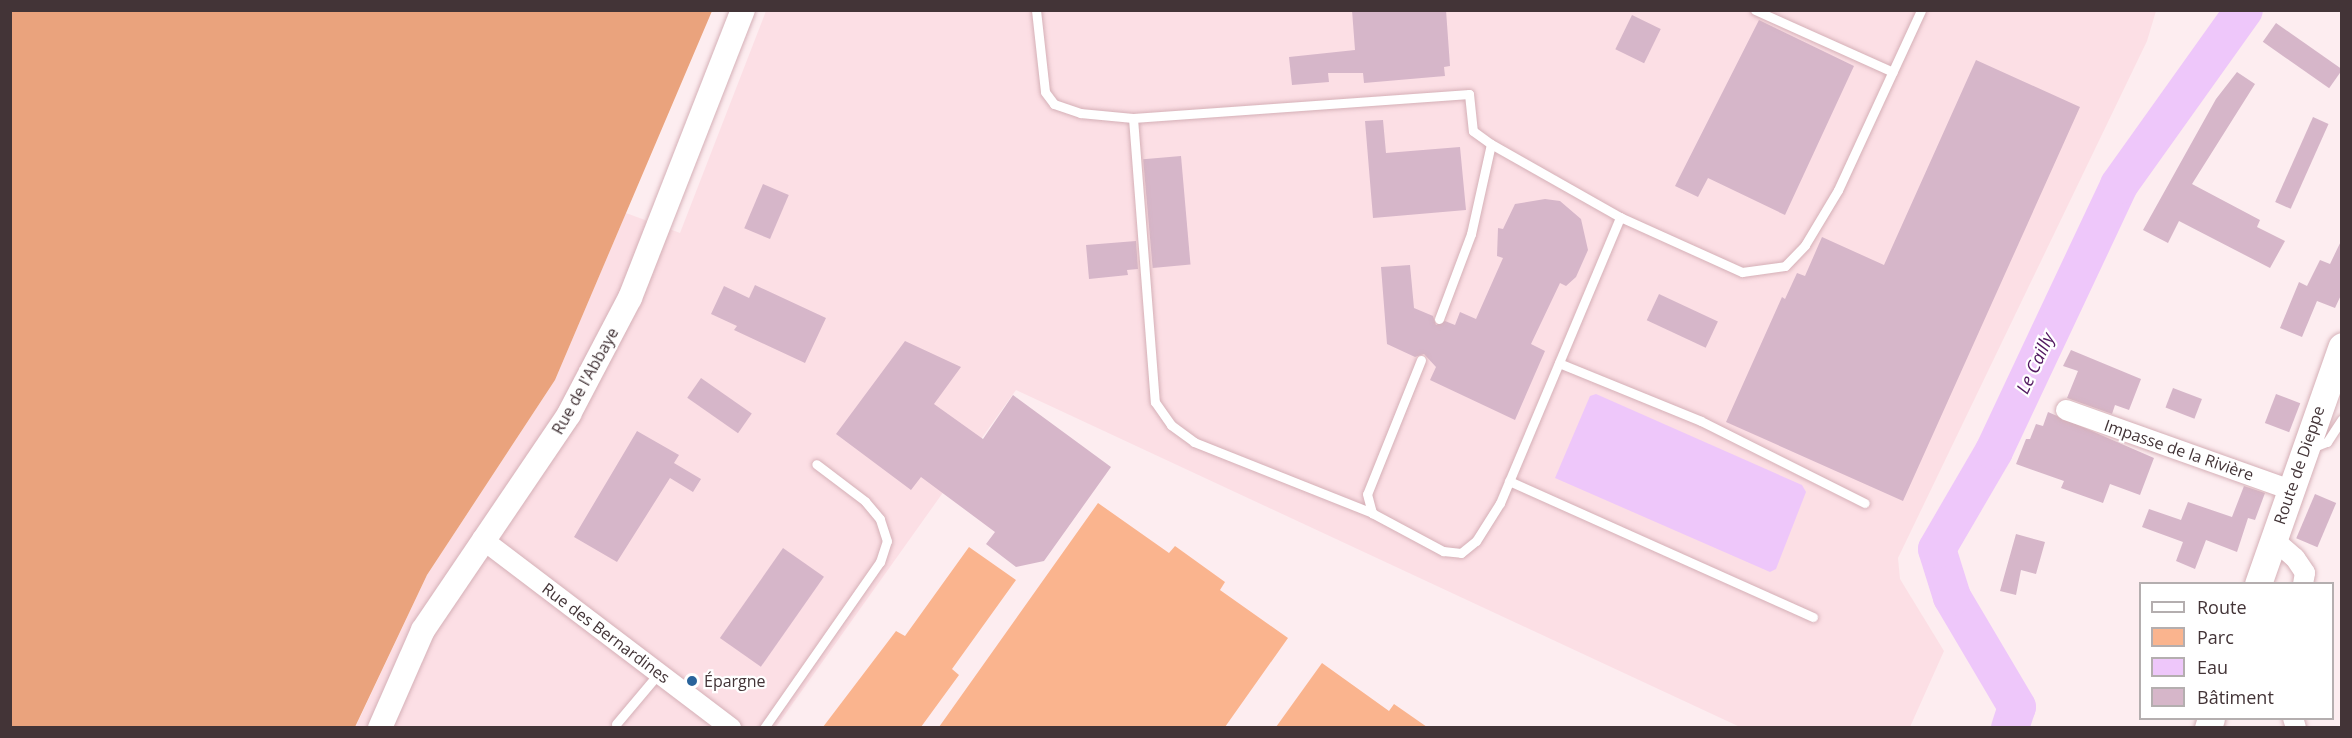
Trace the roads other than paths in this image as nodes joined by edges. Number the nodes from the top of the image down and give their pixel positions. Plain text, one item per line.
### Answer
1 (743, 10) edge
2 (1036, 10) edge
3 (1755, 10) edge
4 (1921, 10) edge
5 (1893, 72) junction
6 (1133, 118) junction
7 (1491, 144) junction
8 (1620, 217) junction
9 (1439, 319) dead end
10 (2342, 346) edge
11 (1421, 360) dead end
12 (1559, 363) junction
13 (2066, 410) dead end
14 (2342, 419) edge
15 (2304, 452) junction
16 (816, 464) dead end
17 (1509, 481) junction
18 (2291, 490) junction
19 (1865, 503) dead end
20 (1372, 513) junction
21 (482, 539) junction
22 (2273, 539) junction
23 (2259, 582) edge
24 (2303, 582) edge
25 (1813, 617) dead end
26 (659, 673) junction
27 (616, 724) dead end
28 (380, 728) edge
29 (730, 728) edge
30 (764, 728) edge

1 - 21 street, Rue de l'Abbaye
2 - 6 lane
3 - 5 lane
4 - 5 lane
5 - 8 lane
6 - 7 lane
6 - 20 lane
7 - 8 lane
7 - 9 lane
8 - 12 lane
10 - 15 main road, Route de Dieppe
11 - 20 lane
12 - 17 lane
12 - 19 lane
13 - 18 street, Impasse de la Rivière
14 - 15 lane
15 - 18 main road, Route de Dieppe
16 - 30 lane
17 - 20 lane
17 - 25 lane
18 - 22 main road, Route de Dieppe
21 - 26 street, Rue des Bernardines
21 - 28 street, Rue de l'Abbaye
22 - 23 main road, Route de Dieppe
22 - 24 street
26 - 27 lane
26 - 29 street, Rue des Bernardines

